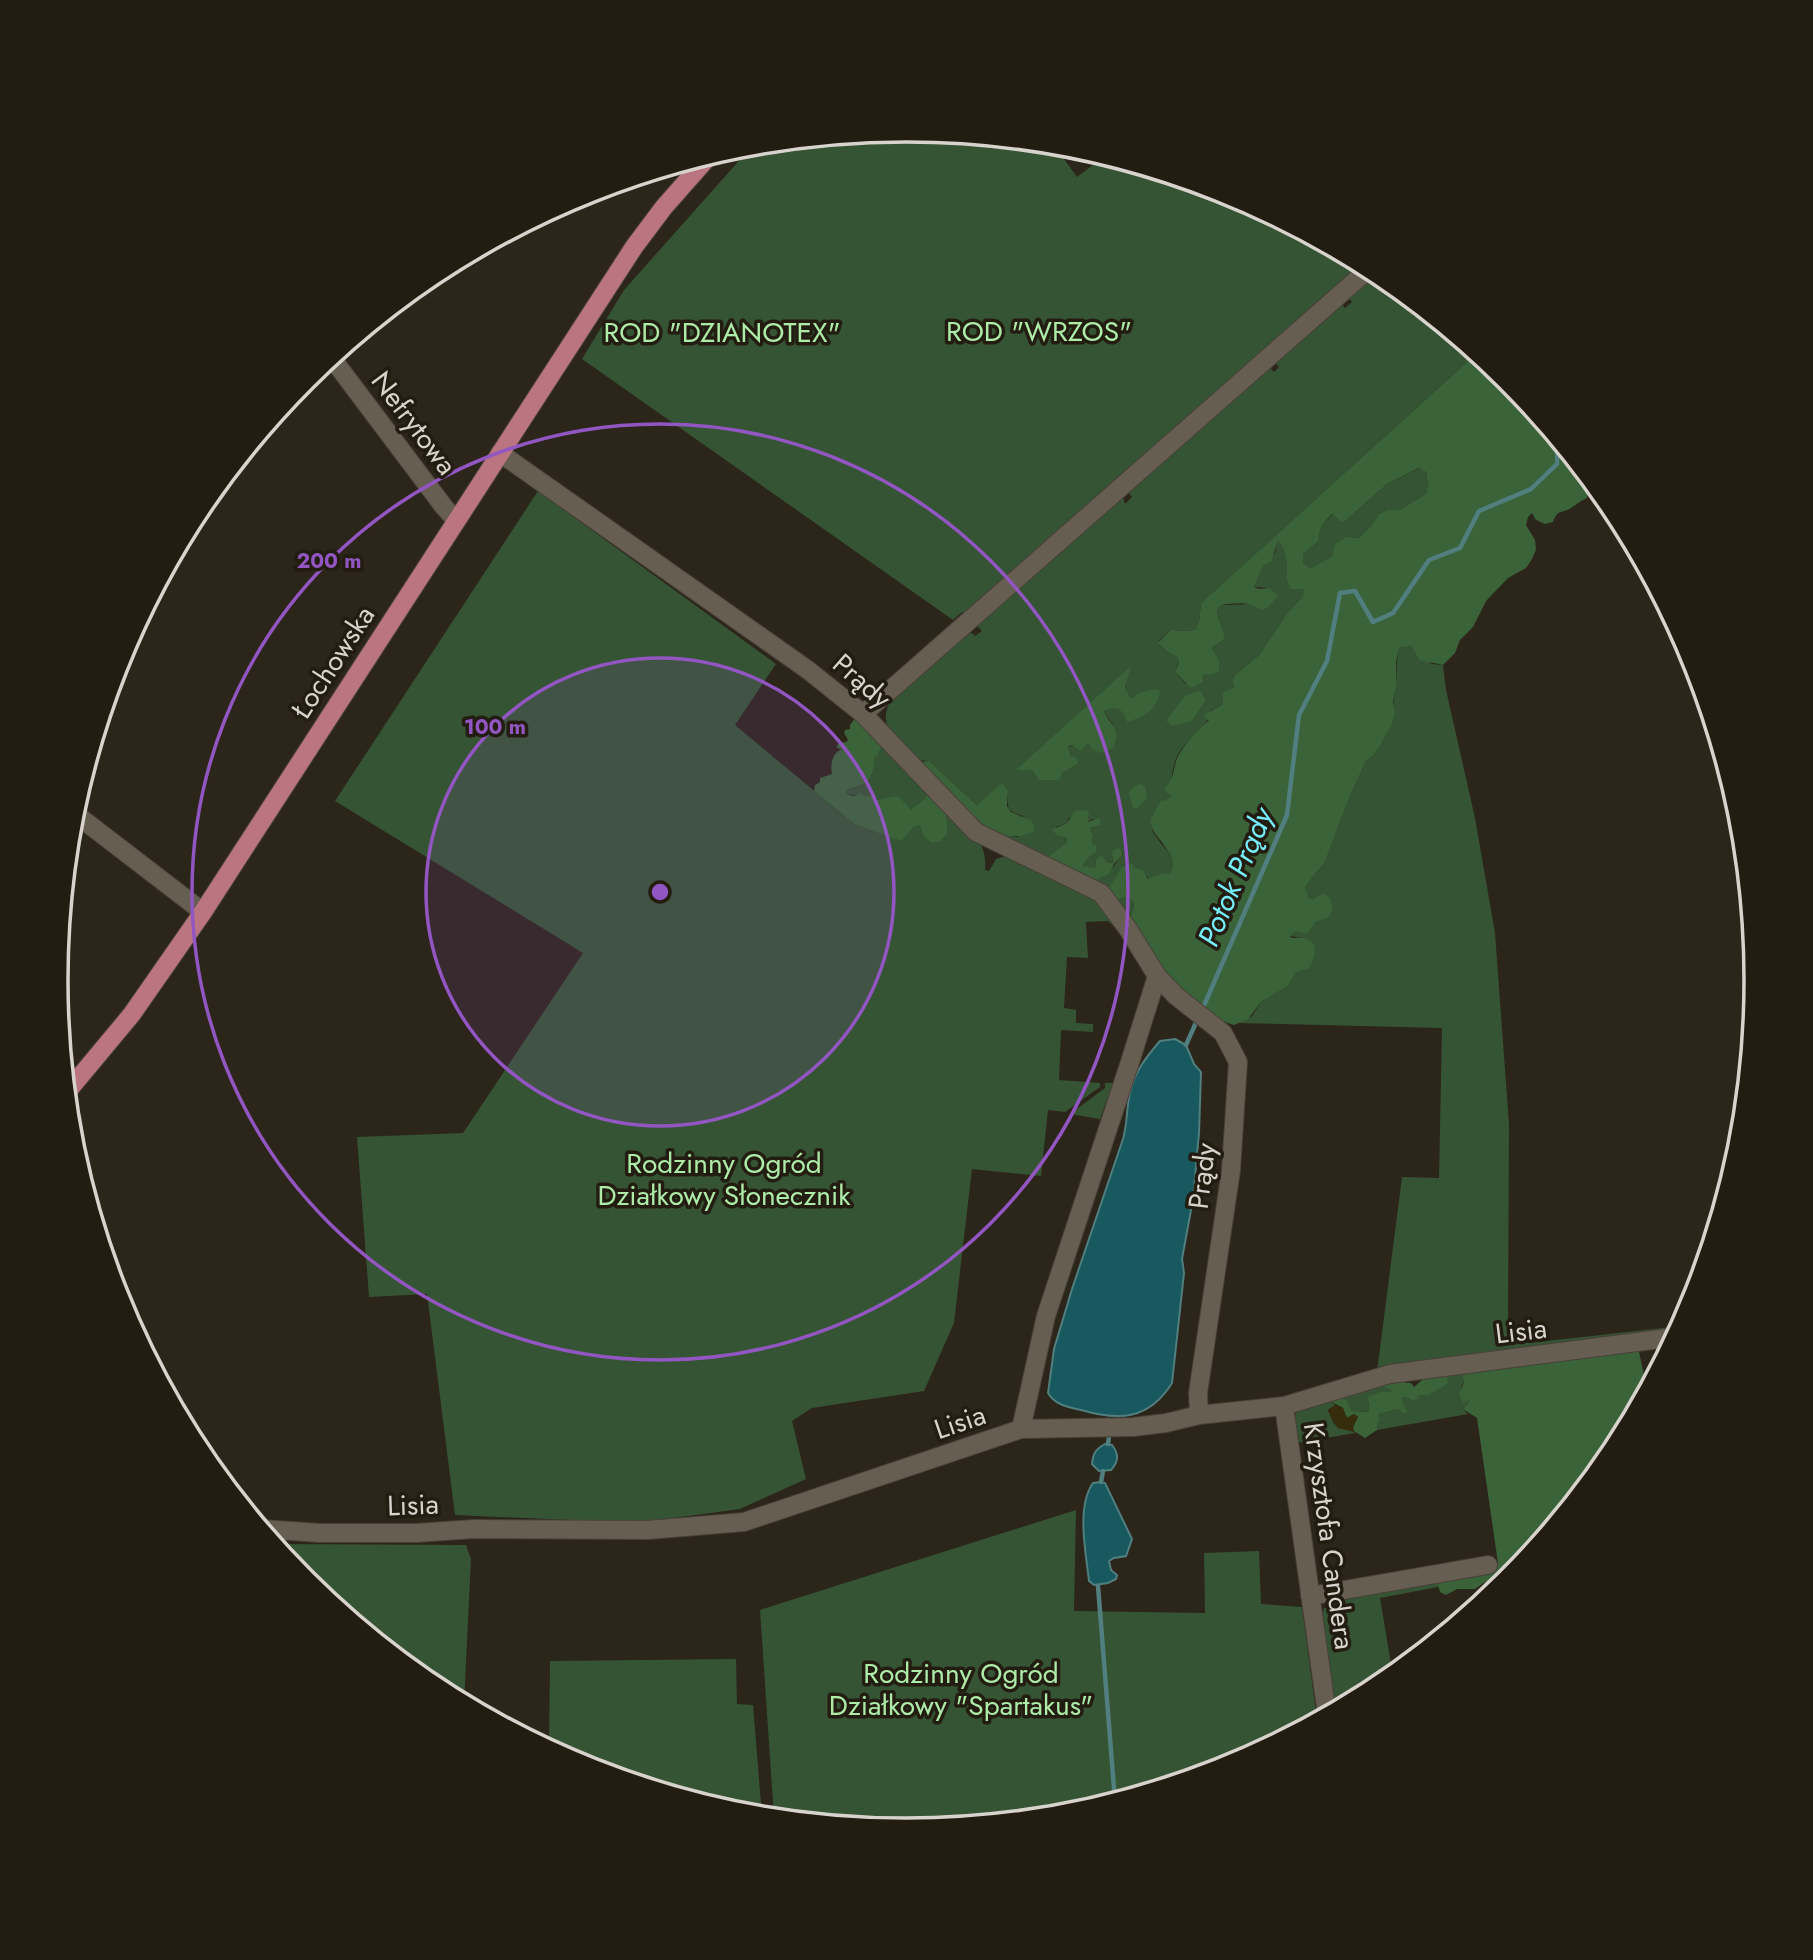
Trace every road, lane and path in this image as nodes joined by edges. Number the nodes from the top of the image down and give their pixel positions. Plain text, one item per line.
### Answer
1 (697, 168) edge
2 (1361, 276) edge
3 (337, 365) edge
4 (500, 453) junction
5 (456, 520) junction
6 (863, 714) junction
7 (83, 820) edge
8 (203, 912) junction
9 (1157, 976) junction
10 (74, 1083) edge
11 (1664, 1339) edge
12 (1284, 1406) junction
13 (1199, 1415) junction
14 (1021, 1429) junction
15 (273, 1530) edge
16 (1488, 1565) dead end
17 (1310, 1596) junction
18 (1326, 1706) edge

1 - 4 main road, Łochowska
2 - 6 street
3 - 5 street, Nefrytowa
4 - 5 main road, Łochowska
4 - 6 street, Prądy
5 - 8 main road, Łochowska
6 - 9 street, Prądy
7 - 8 street
8 - 10 main road, Łochowska
9 - 13 street, Prądy
9 - 14 street
11 - 12 street, Lisia
12 - 13 street, Lisia
12 - 17 street, Krzysztofa Candera
13 - 14 street, Lisia
14 - 15 street, Lisia
16 - 17 street
17 - 18 street, Krzysztofa Candera

